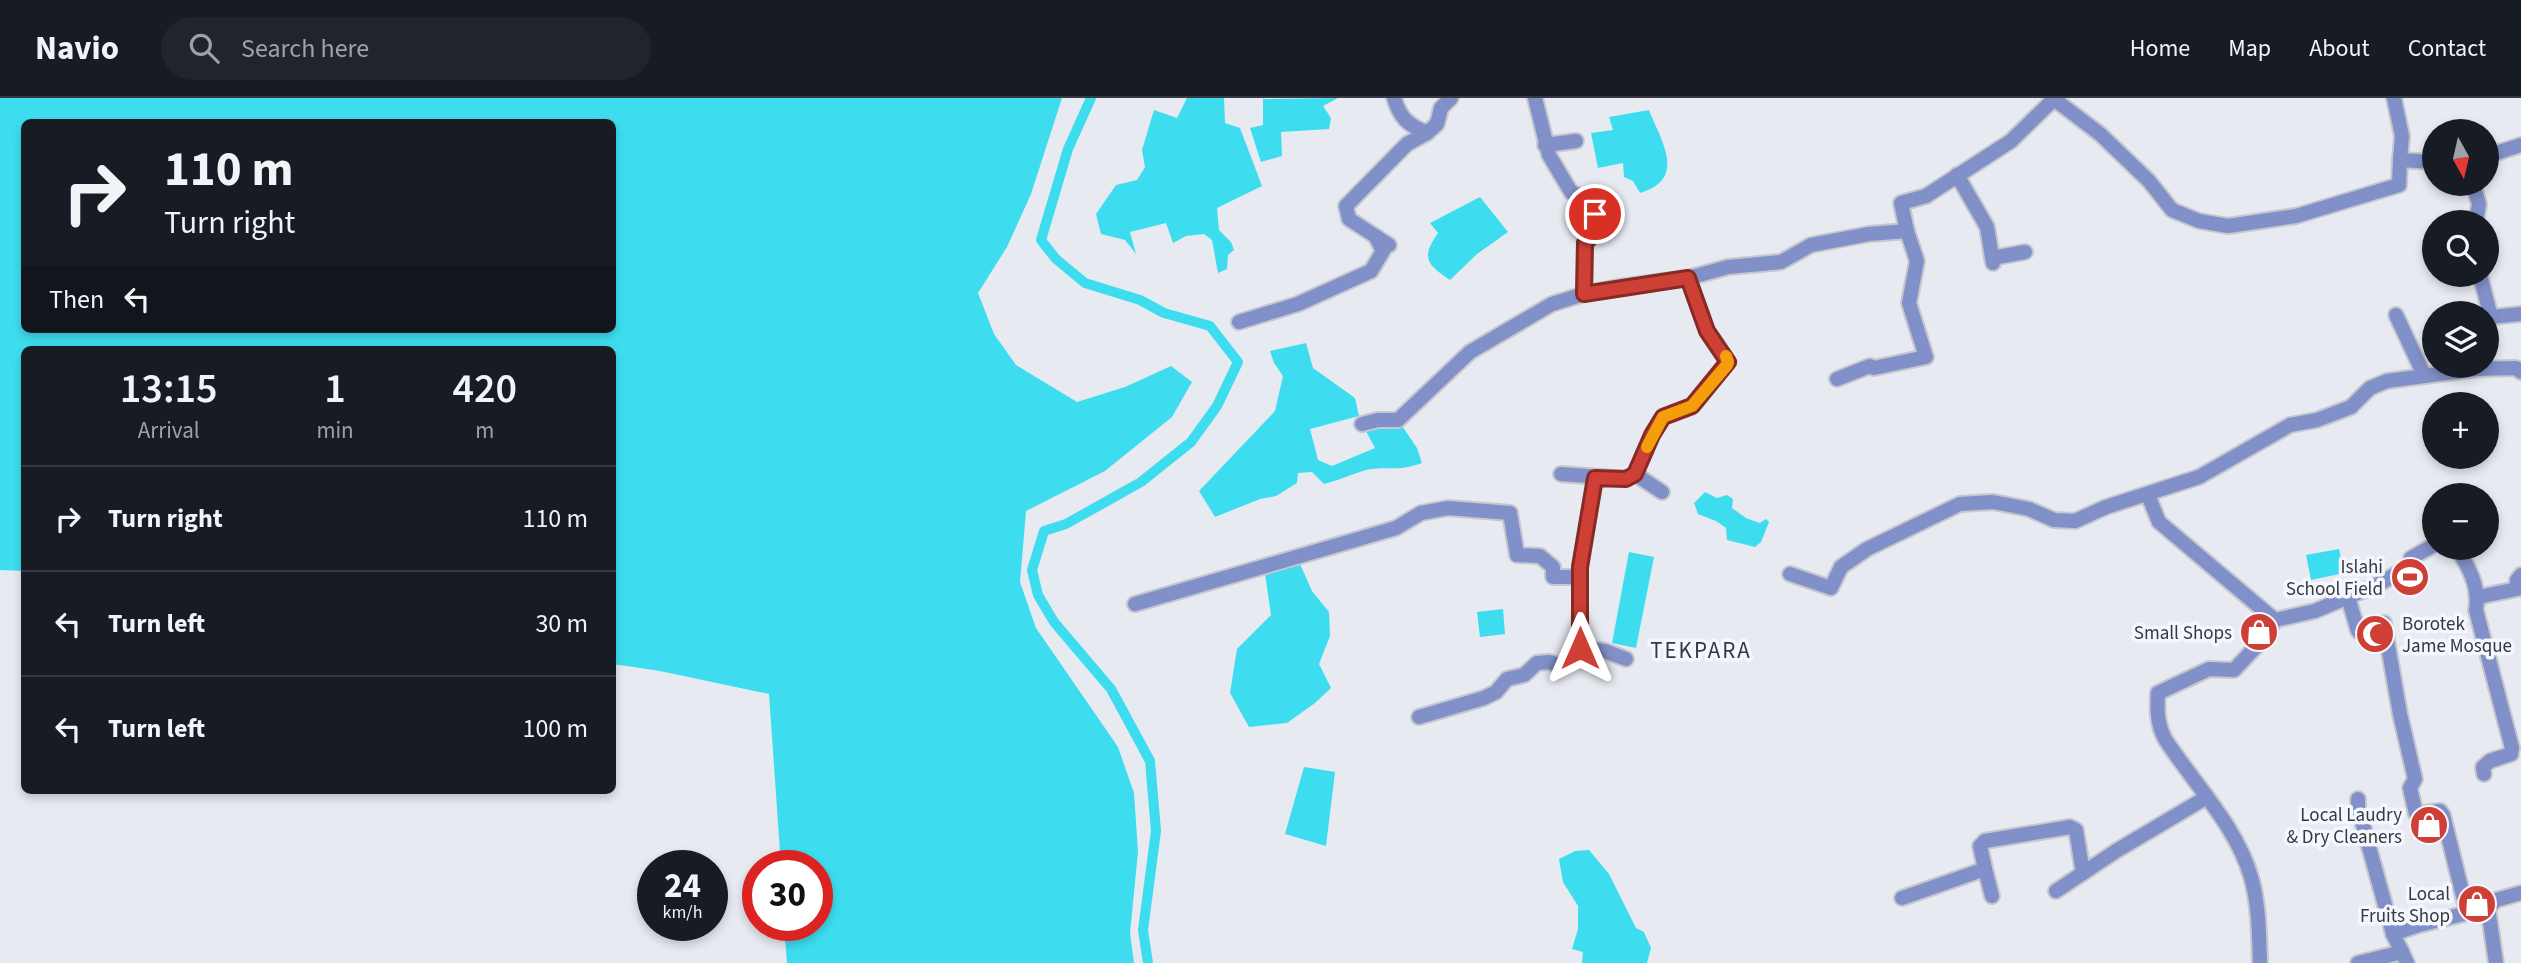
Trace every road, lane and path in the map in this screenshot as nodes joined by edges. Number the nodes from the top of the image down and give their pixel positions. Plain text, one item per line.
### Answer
1 (1394, 98) edge
2 (1451, 98) edge
3 (1535, 98) edge
4 (2055, 98) edge
5 (2394, 98) edge
6 (1427, 133) junction
7 (1576, 141) dead end
8 (1545, 145) junction
9 (2521, 145) edge
10 (2499, 152) edge
11 (2400, 160) junction
12 (2422, 161) edge
13 (1957, 175) junction
14 (1907, 231) junction
15 (1375, 236) junction
16 (1389, 245) dead end
17 (2025, 253) dead end
18 (1688, 278) junction
19 (1584, 294) junction
20 (2521, 314) edge
21 (2396, 315) dead end
22 (2499, 319) edge
23 (1239, 322) dead end
24 (2499, 368) edge
25 (2422, 371) edge
26 (2521, 372) edge
27 (2422, 375) edge
28 (1837, 379) dead end
29 (1362, 425) dead end
30 (1561, 474) dead end
31 (1635, 474) junction
32 (1595, 478) junction
33 (1662, 492) dead end
34 (2148, 495) junction
35 (2422, 552) edge
36 (2464, 560) edge
37 (1790, 574) dead end
38 (2521, 575) edge
39 (1579, 577) junction
40 (2348, 597) junction
41 (2478, 597) junction
42 (1135, 604) dead end
43 (2275, 620) junction
44 (1580, 648) junction
45 (1626, 659) dead end
46 (1419, 717) dead end
47 (2484, 774) dead end
48 (2207, 797) junction
49 (2358, 799) dead end
50 (1985, 869) junction
51 (2083, 873) junction
52 (2056, 891) dead end
53 (2521, 893) edge
54 (1992, 896) dead end
55 (1902, 898) dead end
56 (2488, 908) junction
57 (2467, 912) junction
58 (2393, 934) junction
59 (2405, 958) edge
60 (2260, 963) edge
61 (2358, 963) edge
62 (2496, 963) edge

1 - 6 street
2 - 6 street
3 - 8 street
4 - 11 street
4 - 13 street
5 - 11 street
6 - 15 street
7 - 8 street
8 - 19 street
9 - 10 street
11 - 12 street
13 - 14 street
13 - 17 street
14 - 18 street
14 - 28 street
15 - 16 street
15 - 23 street
18 - 19 street
18 - 31 street
19 - 29 street
20 - 22 street
21 - 25 street
24 - 26 street
27 - 34 street
30 - 32 street
31 - 32 street
31 - 33 street
32 - 39 street
34 - 37 street
34 - 43 street
35 - 40 street
36 - 41 street
38 - 41 street
39 - 42 street
39 - 44 street
40 - 43 street
40 - 57 street
41 - 47 street
43 - 48 street
44 - 45 street
44 - 46 street
48 - 51 street
48 - 60 street
49 - 58 street
50 - 51 street
50 - 54 street
50 - 55 street
51 - 52 street
53 - 56 street
56 - 57 street
56 - 62 street
57 - 58 street
58 - 59 street
59 - 61 street

